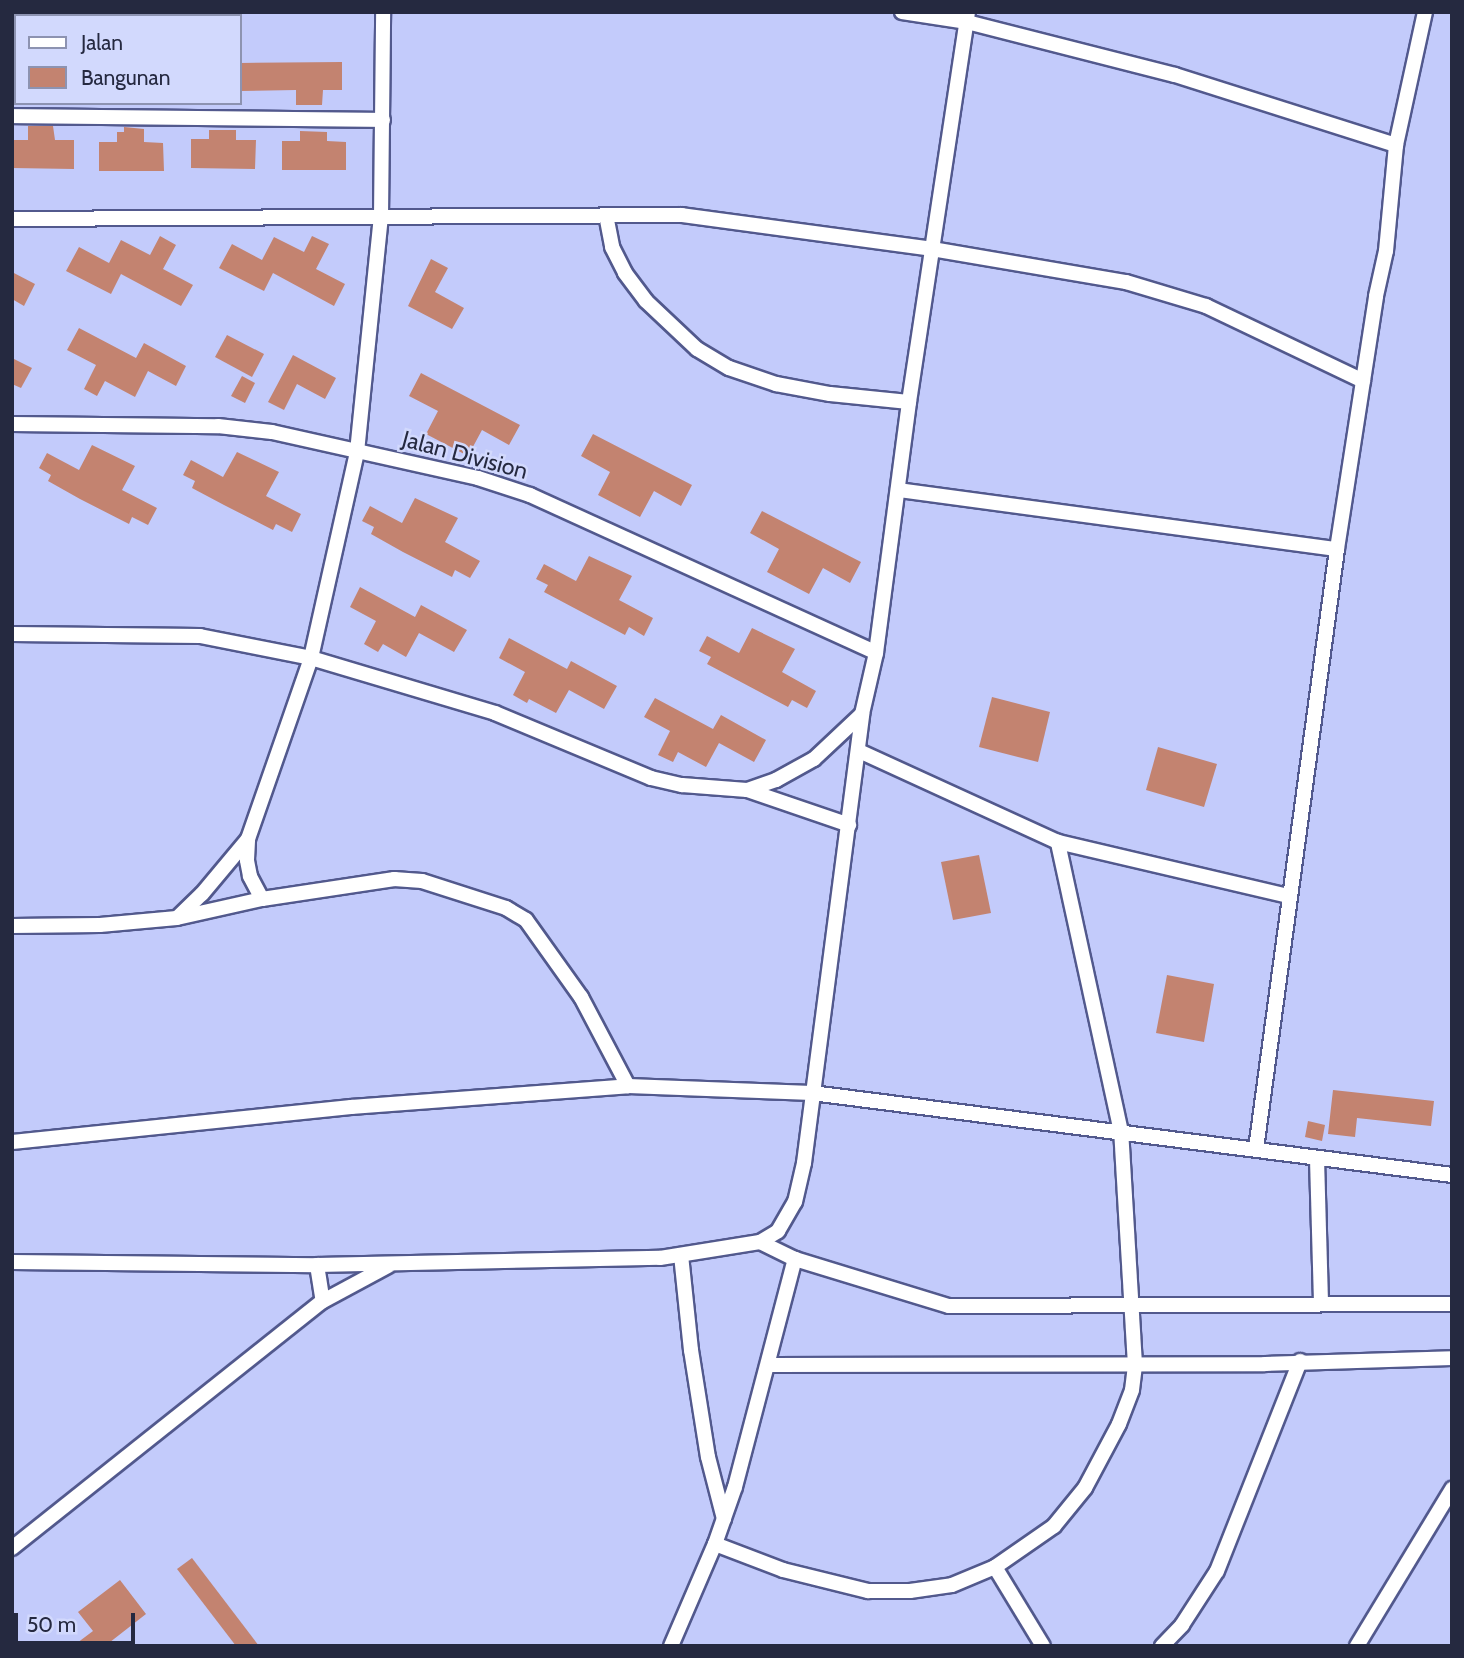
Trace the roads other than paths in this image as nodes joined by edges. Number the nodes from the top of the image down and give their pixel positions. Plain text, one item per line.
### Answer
1 (383, 12) edge
2 (902, 12) edge
3 (1425, 12) edge
4 (967, 17) edge
5 (12, 116) edge
6 (383, 120) junction
7 (1396, 145) junction
8 (606, 215) junction
9 (381, 216) junction
10 (12, 219) edge
11 (932, 249) junction
12 (1363, 381) junction
13 (909, 402) junction
14 (12, 424) edge
15 (357, 452) junction
16 (899, 490) junction
17 (1337, 549) junction
18 (12, 634) edge
19 (876, 653) junction
20 (311, 658) junction
21 (862, 714) junction
22 (859, 751) junction
23 (747, 789) junction
24 (849, 825) junction
25 (248, 839) junction
26 (1058, 842) junction
27 (1288, 897) junction
28 (262, 899) junction
29 (177, 918) junction
30 (12, 926) edge
31 (628, 1086) junction
32 (812, 1093) junction
33 (1121, 1132) junction
34 (12, 1142) edge
35 (1256, 1149) junction
36 (1317, 1159) junction
37 (1452, 1175) edge
38 (760, 1242) junction
39 (681, 1255) junction
40 (795, 1259) junction
41 (12, 1262) edge
42 (392, 1264) junction
43 (317, 1265) junction
44 (323, 1301) junction
45 (1321, 1303) junction
46 (1132, 1304) junction
47 (1452, 1304) edge
48 (1452, 1358) edge
49 (1300, 1361) junction
50 (768, 1365) junction
51 (1135, 1365) junction
52 (1452, 1489) edge
53 (724, 1520) junction
54 (715, 1544) junction
55 (12, 1548) edge
56 (995, 1567) junction
57 (671, 1646) edge
58 (1043, 1646) edge
59 (1162, 1646) edge
60 (1357, 1646) edge

1 - 6 street
2 - 4 street
3 - 7 street
4 - 7 street
4 - 11 street
5 - 6 street
6 - 9 street
7 - 12 street
8 - 9 street
8 - 11 street
8 - 13 street
9 - 10 street
9 - 15 street
11 - 12 street
11 - 13 street
12 - 17 street
13 - 16 street
14 - 15 street, Jalan Division
15 - 19 street, Jalan Division
15 - 20 street
16 - 17 street
16 - 19 street
17 - 27 street
18 - 20 street
19 - 21 street
20 - 23 street
20 - 25 street
21 - 22 street
21 - 23 street
22 - 24 street
22 - 26 street
23 - 24 street
24 - 32 street
25 - 28 street
25 - 29 street
26 - 27 street
26 - 33 street
27 - 35 street
28 - 29 street
28 - 31 street
29 - 30 street
31 - 32 street
31 - 34 street
32 - 33 street
32 - 38 street
33 - 35 street
33 - 46 street
35 - 36 street
36 - 37 street
36 - 45 street
38 - 39 street
38 - 40 street
39 - 42 street
39 - 53 street
40 - 46 street
40 - 50 street
41 - 43 street
42 - 43 street
42 - 44 street
43 - 44 street
44 - 55 street
45 - 46 street
45 - 47 street
46 - 51 street
48 - 49 street
49 - 51 street
49 - 59 street
50 - 51 street
50 - 53 street
51 - 56 street
52 - 60 street
53 - 54 street
54 - 56 street
54 - 57 street
56 - 58 street

